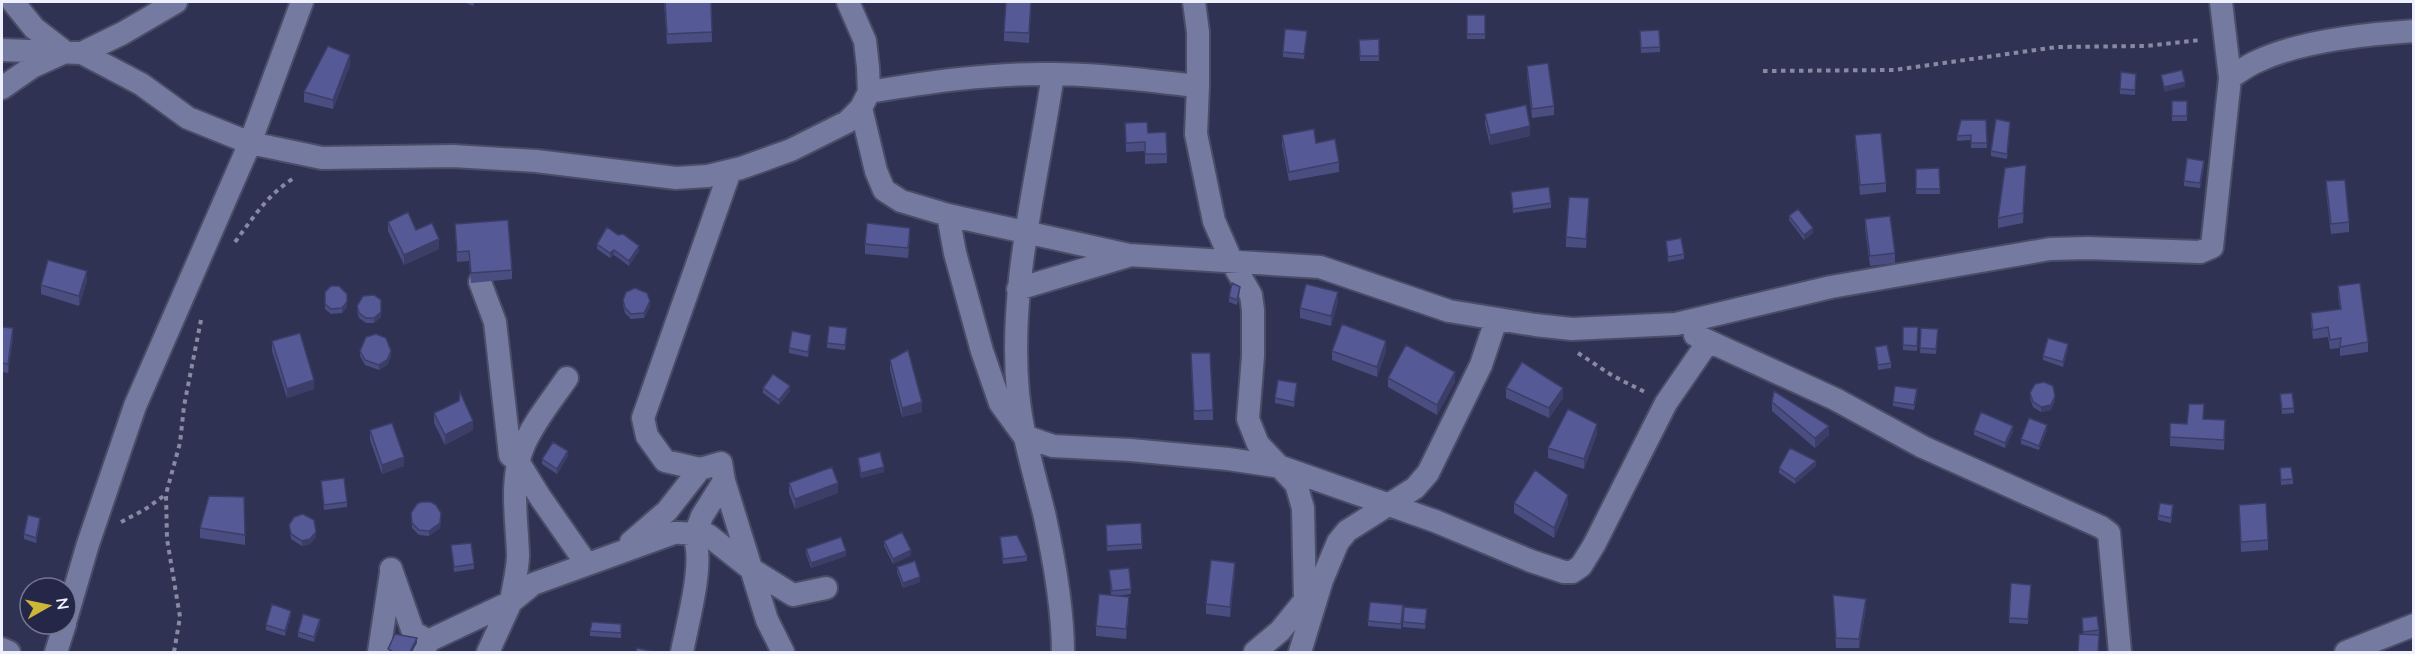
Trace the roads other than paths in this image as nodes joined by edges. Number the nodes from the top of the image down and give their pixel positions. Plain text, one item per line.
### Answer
1 (13, 2) edge
2 (176, 2) edge
3 (302, 2) edge
4 (848, 2) edge
5 (1194, 2) edge
6 (2221, 2) edge
7 (2414, 31) edge
8 (2, 50) edge
9 (74, 52) junction
10 (1053, 74) junction
11 (2230, 78) junction
12 (1198, 86) junction
13 (2, 88) edge
14 (865, 100) junction
15 (250, 143) junction
16 (730, 171) junction
17 (948, 215) junction
18 (1027, 232) junction
19 (1129, 255) junction
20 (1232, 262) junction
21 (480, 282) edge
22 (1018, 289) junction
23 (1496, 320) junction
24 (1676, 324) junction
25 (1708, 342) junction
26 (567, 378) dead end
27 (1024, 436) junction
28 (519, 463) junction
29 (1281, 467) junction
30 (700, 469) junction
31 (723, 481) junction
32 (1390, 505) junction
33 (694, 537) junction
34 (621, 551) junction
35 (586, 563) junction
36 (751, 569) junction
37 (78, 578) edge
38 (1322, 580) junction
39 (826, 588) dead end
40 (1305, 600) junction
41 (511, 602) junction
42 (2414, 624) edge
43 (61, 636) edge
44 (426, 647) edge
45 (2, 649) edge
46 (9, 652) edge
47 (56, 652) edge
48 (379, 652) edge
49 (488, 652) edge
50 (682, 652) edge
51 (783, 652) edge
52 (1063, 652) edge
53 (1255, 652) edge
54 (1300, 652) edge
55 (2120, 652) edge
56 (2346, 652) edge

1 - 9 street
2 - 9 street
3 - 15 street
4 - 14 street
5 - 12 street
6 - 11 street
7 - 11 street
8 - 9 street
9 - 13 street
9 - 15 street
10 - 12 street
10 - 14 street
10 - 18 street
11 - 24 street
12 - 20 street
14 - 16 street
14 - 17 street
15 - 16 street
15 - 37 street
16 - 30 street
17 - 18 street
17 - 27 street
18 - 19 street
18 - 22 street
19 - 20 street
19 - 22 street
20 - 23 street
20 - 29 street
21 - 28 street
22 - 27 street
23 - 24 street
23 - 32 street
24 - 25 street
25 - 32 street
25 - 55 street
26 - 28 street
27 - 29 street
27 - 52 street
28 - 35 street
28 - 41 street
29 - 32 street
29 - 40 street
30 - 31 street
30 - 34 street
31 - 33 street
31 - 36 street
32 - 38 street
33 - 34 street
33 - 36 street
33 - 50 street
34 - 35 street
35 - 41 street
36 - 39 street
36 - 51 street
38 - 40 street
38 - 54 street
40 - 53 street
41 - 44 street
41 - 49 street
42 - 56 street
43 - 47 street
44 - 48 street
45 - 46 street

